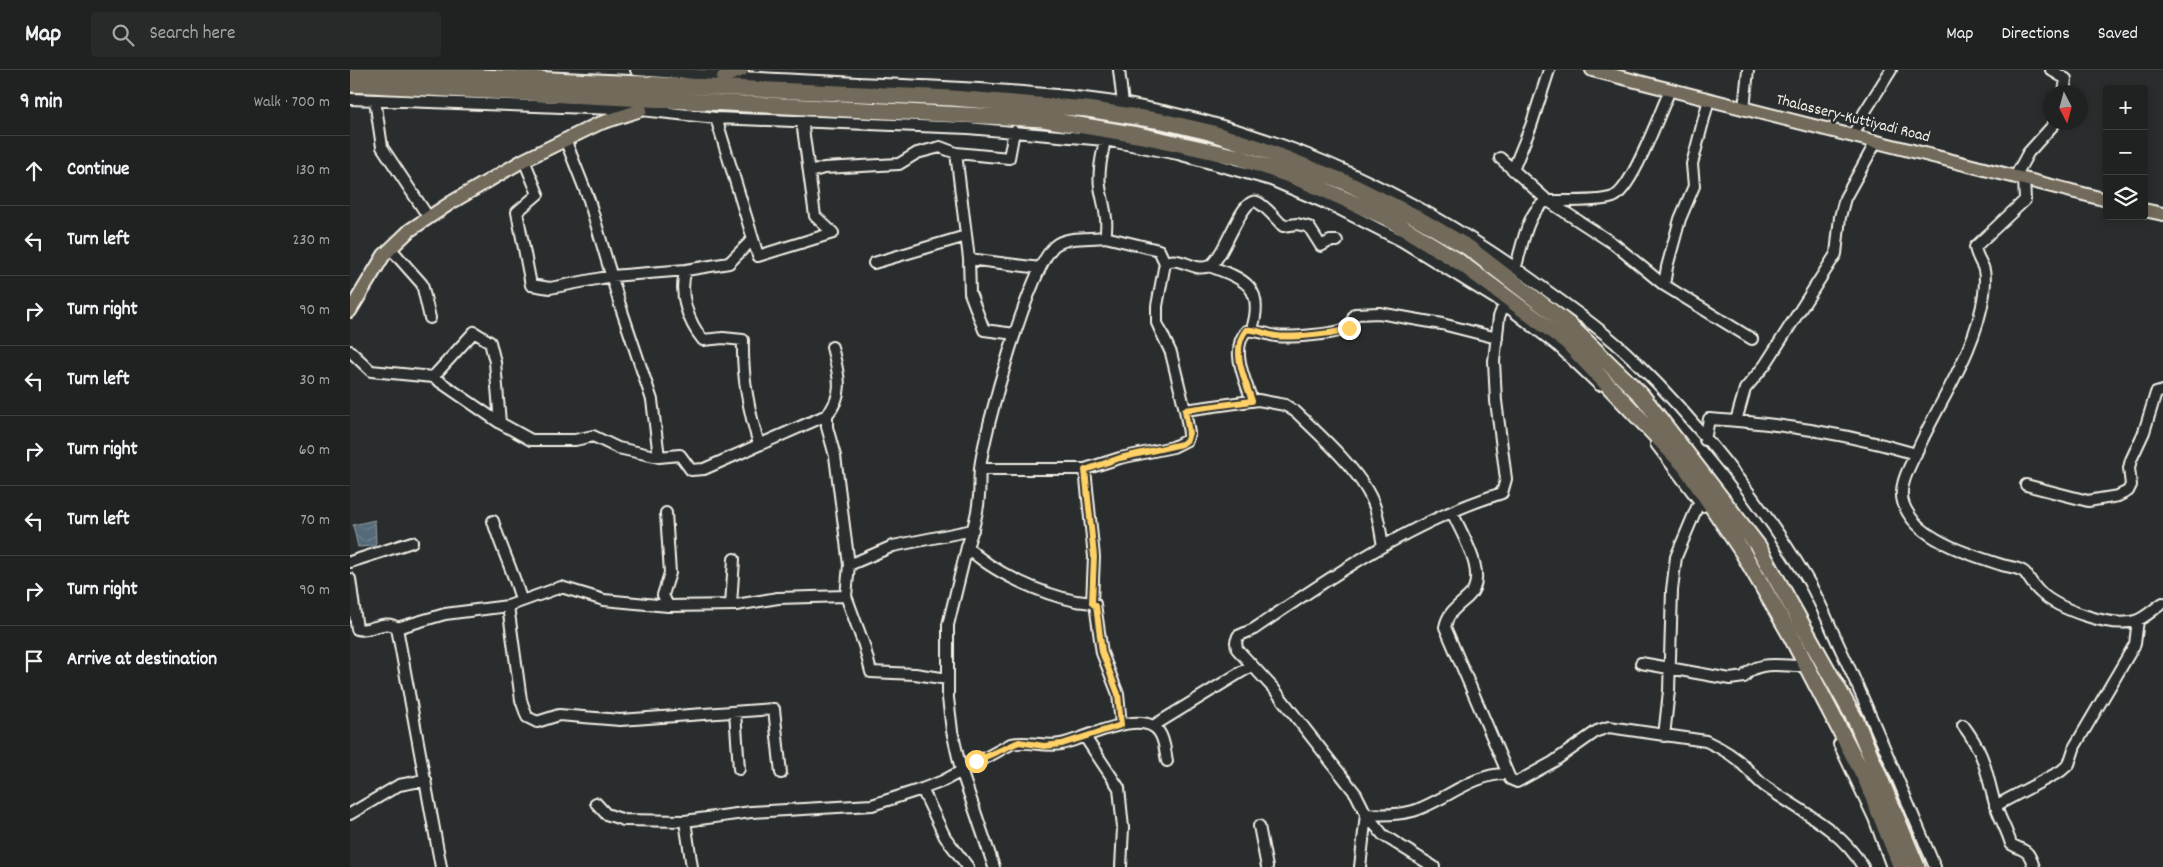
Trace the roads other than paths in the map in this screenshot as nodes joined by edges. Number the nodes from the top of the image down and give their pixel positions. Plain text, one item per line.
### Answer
1 (636, 70) edge
2 (742, 70) edge
3 (1119, 70) edge
4 (1549, 70) edge
5 (1592, 70) edge
6 (1748, 70) edge
7 (1891, 70) edge
8 (2051, 70) edge
9 (350, 71) edge
10 (723, 77) junction
11 (350, 84) edge
12 (2065, 85) edge
13 (1670, 90) junction
14 (350, 99) edge
15 (375, 100) junction
16 (1709, 100) junction
17 (1123, 104) junction
18 (1744, 109) junction
19 (641, 110) junction
20 (716, 118) junction
21 (802, 120) junction
22 (2049, 130) edge
23 (1014, 131) junction
24 (1853, 136) junction
25 (565, 139) junction
26 (1105, 140) junction
27 (1876, 142) junction
28 (956, 153) junction
29 (1500, 158) dead end
30 (524, 160) junction
31 (1513, 170) junction
32 (810, 172) junction
33 (2020, 178) junction
34 (2103, 199) edge
35 (1548, 201) junction
36 (2148, 211) edge
37 (2163, 214) edge
38 (430, 218) junction
39 (966, 236) junction
40 (1105, 237) junction
41 (753, 239) junction
42 (1337, 241) dead end
43 (391, 249) junction
44 (969, 258) junction
45 (874, 263) dead end
46 (1165, 263) junction
47 (1209, 266) junction
48 (1516, 266) junction
49 (1040, 268) junction
50 (686, 270) junction
51 (612, 276) junction
52 (1664, 285) junction
53 (1504, 304) junction
54 (350, 311) edge
55 (430, 318) dead end
56 (1252, 329) junction
57 (1015, 334) junction
58 (1497, 338) junction
59 (1752, 339) dead end
60 (832, 347) dead end
61 (350, 351) edge
62 (433, 377) junction
63 (2163, 391) edge
64 (1252, 401) junction
65 (1185, 410) junction
66 (827, 415) junction
67 (1736, 420) junction
68 (500, 423) junction
69 (1706, 440) junction
70 (759, 444) junction
71 (1916, 454) junction
72 (660, 457) junction
73 (980, 469) junction
74 (1085, 470) junction
75 (2026, 485) dead end
76 (1700, 500) junction
77 (1452, 512) junction
78 (666, 513) dead end
79 (493, 521) dead end
80 (973, 530) junction
81 (412, 542) dead end
82 (1383, 546) junction
83 (967, 547) junction
84 (734, 559) dead end
85 (350, 562) edge
86 (849, 565) junction
87 (350, 579) edge
88 (846, 596) junction
89 (522, 600) junction
90 (1092, 603) junction
91 (2163, 603) edge
92 (731, 605) junction
93 (508, 606) junction
94 (668, 606) junction
95 (2138, 620) junction
96 (396, 628) junction
97 (354, 630) edge
98 (1641, 663) dead end
99 (1251, 666) junction
100 (1800, 666) junction
101 (1671, 670) junction
102 (948, 679) junction
103 (735, 712) junction
104 (1121, 725) junction
105 (1963, 725) dead end
106 (1153, 726) junction
107 (1664, 736) junction
108 (1085, 737) junction
109 (1166, 761) dead end
110 (739, 769) dead end
111 (961, 770) junction
112 (781, 773) dead end
113 (1507, 774) junction
114 (426, 780) junction
115 (922, 789) junction
116 (596, 803) dead end
117 (1995, 806) junction
118 (350, 814) edge
119 (1366, 814) junction
120 (685, 821) junction
121 (1259, 826) dead end
122 (441, 867) edge
123 (692, 867) edge
124 (968, 867) edge
125 (994, 867) edge
126 (1120, 867) edge
127 (1267, 867) edge
128 (1360, 867) edge
129 (1434, 867) edge
130 (1863, 867) edge
131 (1892, 867) edge
132 (1901, 867) edge
133 (1917, 867) edge
134 (1935, 867) edge
135 (2034, 867) edge

1 - 10 street
2 - 10 main road
3 - 17 street
4 - 31 street
5 - 13 main road, Thalassery-Kuttiyadi Road
6 - 18 street
7 - 24 street
8 - 12 street
9 - 133 highway
10 - 17 street
11 - 132 highway
13 - 16 main road, Thalassery-Kuttiyadi Road
13 - 35 street
14 - 15 street
15 - 19 street
15 - 38 street
16 - 18 main road, Thalassery-Kuttiyadi Road
16 - 52 street
17 - 48 street
18 - 24 main road, Thalassery-Kuttiyadi Road
19 - 20 street
19 - 25 main road
20 - 21 street
20 - 41 street
21 - 23 street
21 - 32 street
22 - 33 street
23 - 26 street
23 - 28 street
24 - 27 main road, Thalassery-Kuttiyadi Road
25 - 30 main road
25 - 51 street
26 - 40 street
26 - 53 street
27 - 33 main road, Thalassery-Kuttiyadi Road
27 - 67 street
28 - 32 street
28 - 39 street
29 - 31 street
30 - 38 main road
30 - 51 street
31 - 35 street
32 - 41 street
33 - 34 main road, Thalassery-Kuttiyadi Road
33 - 71 street
35 - 48 street
35 - 52 street
36 - 37 main road
38 - 43 main road
39 - 44 street
39 - 45 street
40 - 46 street
40 - 49 street
41 - 50 street
42 - 47 street
43 - 54 main road
43 - 55 street
44 - 49 street
44 - 57 street
46 - 47 street
46 - 65 street
47 - 56 street
48 - 69 street
49 - 57 street
50 - 51 street
50 - 70 street
51 - 72 street
52 - 59 street
53 - 58 street
53 - 76 street
56 - 58 street
56 - 64 street
57 - 73 street
58 - 77 street
60 - 66 street
61 - 62 street
62 - 68 street
62 - 68 street
63 - 75 street
64 - 65 street
64 - 82 street
65 - 74 street
66 - 70 street
66 - 86 street
67 - 69 street
67 - 71 street
68 - 72 street
69 - 134 street
70 - 72 street
71 - 95 street
73 - 74 street
73 - 80 street
74 - 90 street
76 - 100 street
76 - 101 street
77 - 82 street
77 - 113 street
78 - 94 street
79 - 89 street
80 - 83 street
80 - 86 street
81 - 85 street
82 - 99 street
83 - 90 street
83 - 102 street
84 - 92 street
86 - 88 street
87 - 97 street
88 - 92 street
88 - 102 street
89 - 93 street
89 - 94 street
90 - 104 street
91 - 95 street
92 - 94 street
93 - 96 street
93 - 103 street
95 - 117 street
96 - 97 street
96 - 114 street
98 - 101 street
99 - 106 street
99 - 119 street
100 - 101 street
100 - 131 street
101 - 107 street
102 - 111 street
103 - 110 street
103 - 112 street
104 - 106 street
104 - 108 street
105 - 117 street
106 - 109 street
107 - 113 street
107 - 130 street
108 - 111 street
108 - 126 street
111 - 115 street
111 - 125 street
113 - 119 street
114 - 118 street
114 - 122 street
115 - 120 street
115 - 124 street
116 - 120 street
117 - 135 street
119 - 128 street
119 - 129 street
120 - 123 street
121 - 127 street

